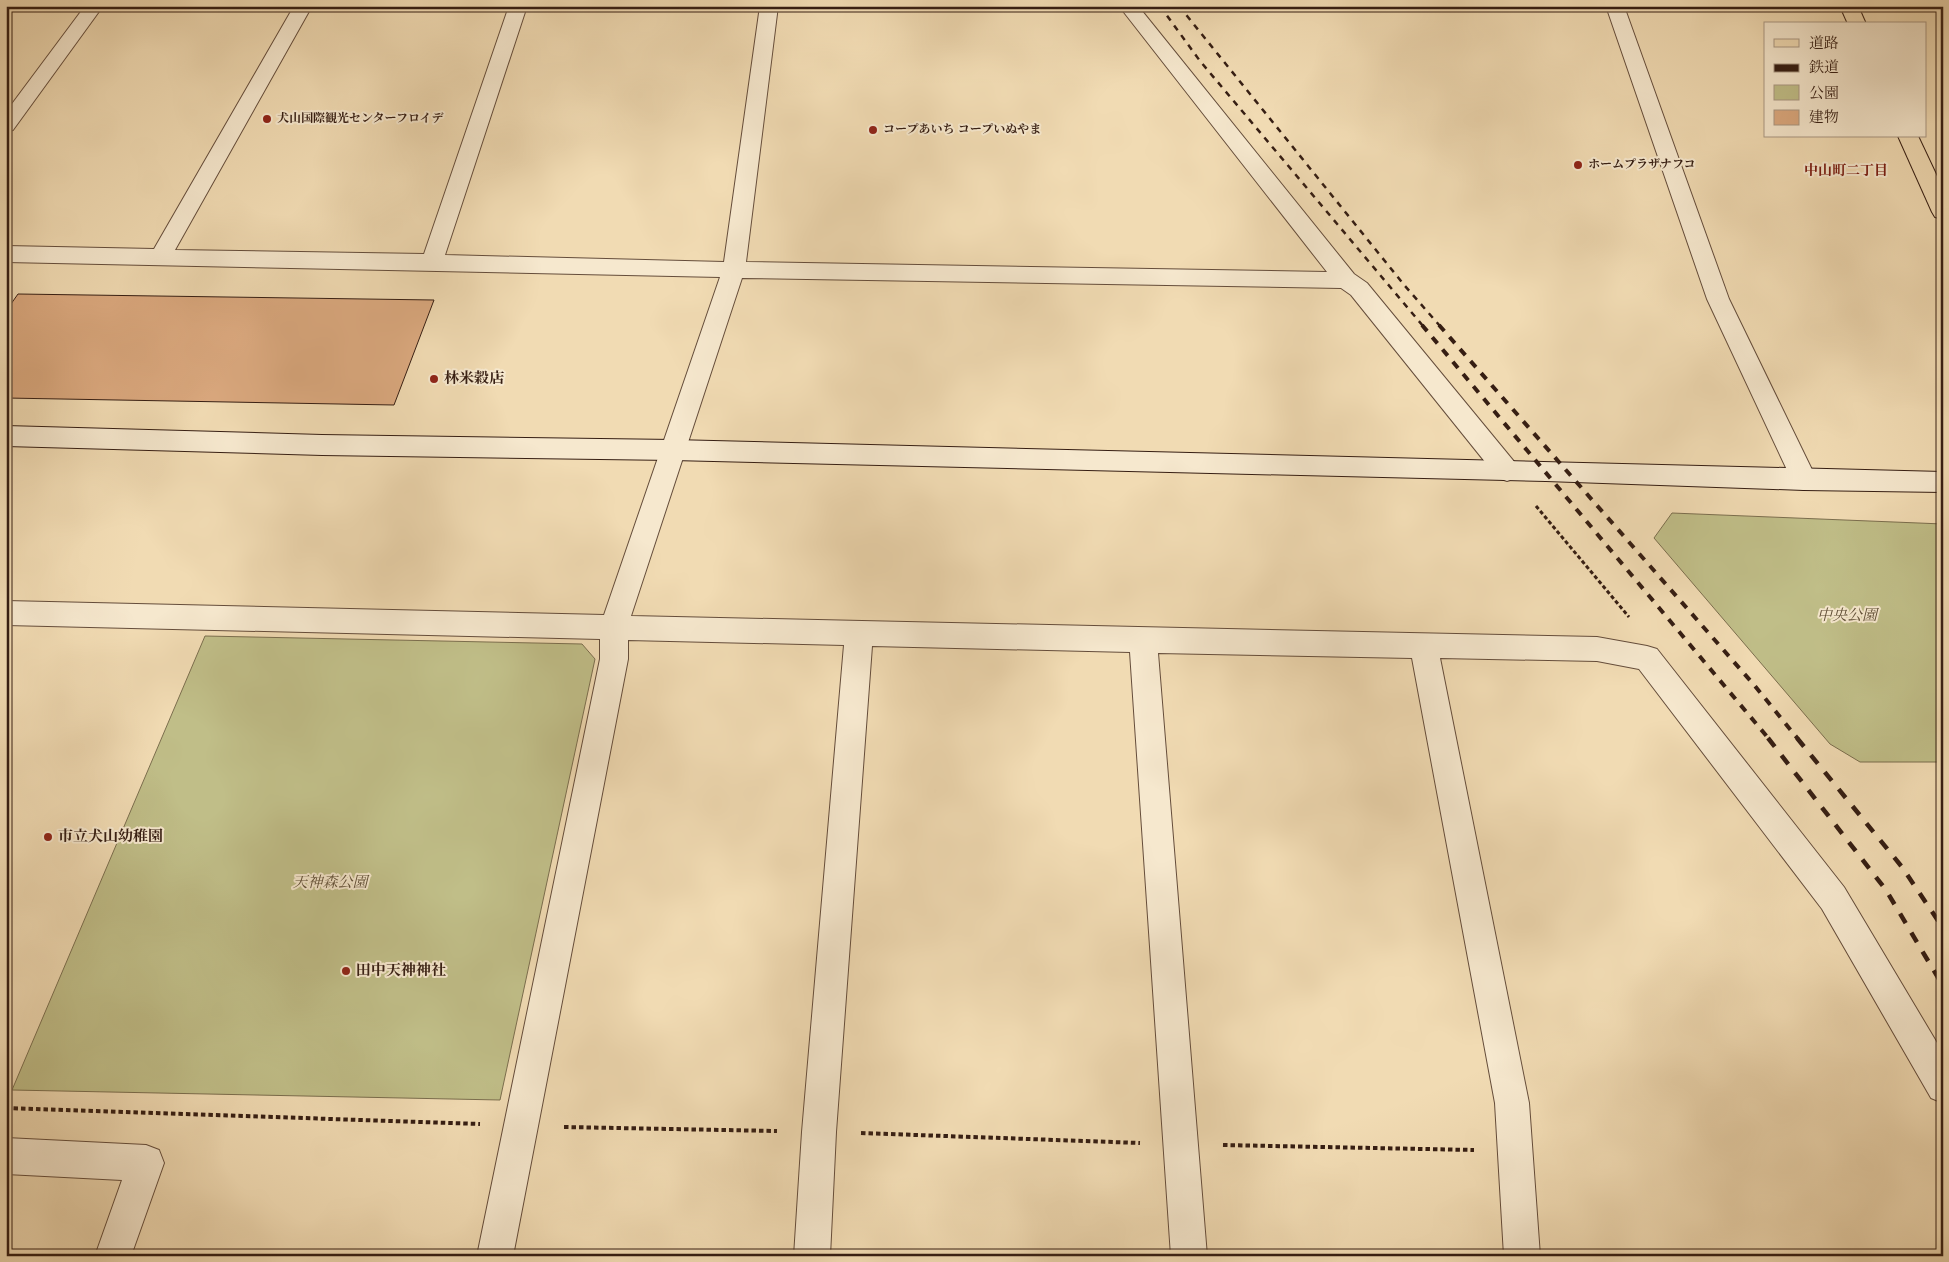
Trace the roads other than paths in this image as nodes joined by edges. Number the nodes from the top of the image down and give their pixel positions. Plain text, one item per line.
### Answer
1 (94, 6) edge
2 (304, 6) edge
3 (518, 6) edge
4 (769, 6) edge
5 (1128, 6) edge
6 (1615, 6) edge
7 (1849, 6) edge
8 (1856, 22) edge
9 (6, 126) edge
10 (1909, 138) edge
11 (1943, 212) edge
12 (6, 254) edge
13 (160, 257) junction
14 (432, 262) junction
15 (734, 270) junction
16 (1346, 280) junction
17 (6, 436) edge
18 (674, 450) junction
19 (1507, 471) junction
20 (1804, 480) junction
21 (1943, 482) edge
22 (6, 613) edge
23 (614, 626) junction
24 (859, 633) junction
25 (1143, 641) junction
26 (1424, 646) junction
27 (1943, 1086) edge
28 (6, 1156) edge
29 (113, 1256) edge
30 (495, 1256) edge
31 (812, 1256) edge
32 (1189, 1256) edge
33 (1522, 1256) edge

1 - 9 street
2 - 13 street
3 - 14 street
4 - 15 street
5 - 16 street
6 - 20 street
7 - 8 main road
10 - 11 main road
12 - 13 street
13 - 14 street
14 - 15 street
15 - 16 street
15 - 18 street
16 - 19 street
17 - 18 street
18 - 19 street
18 - 23 street
19 - 20 street
20 - 21 street
22 - 23 street
23 - 24 street
23 - 30 street
24 - 25 street
24 - 31 street
25 - 26 street
25 - 32 street
26 - 27 street
26 - 33 street
28 - 29 street

